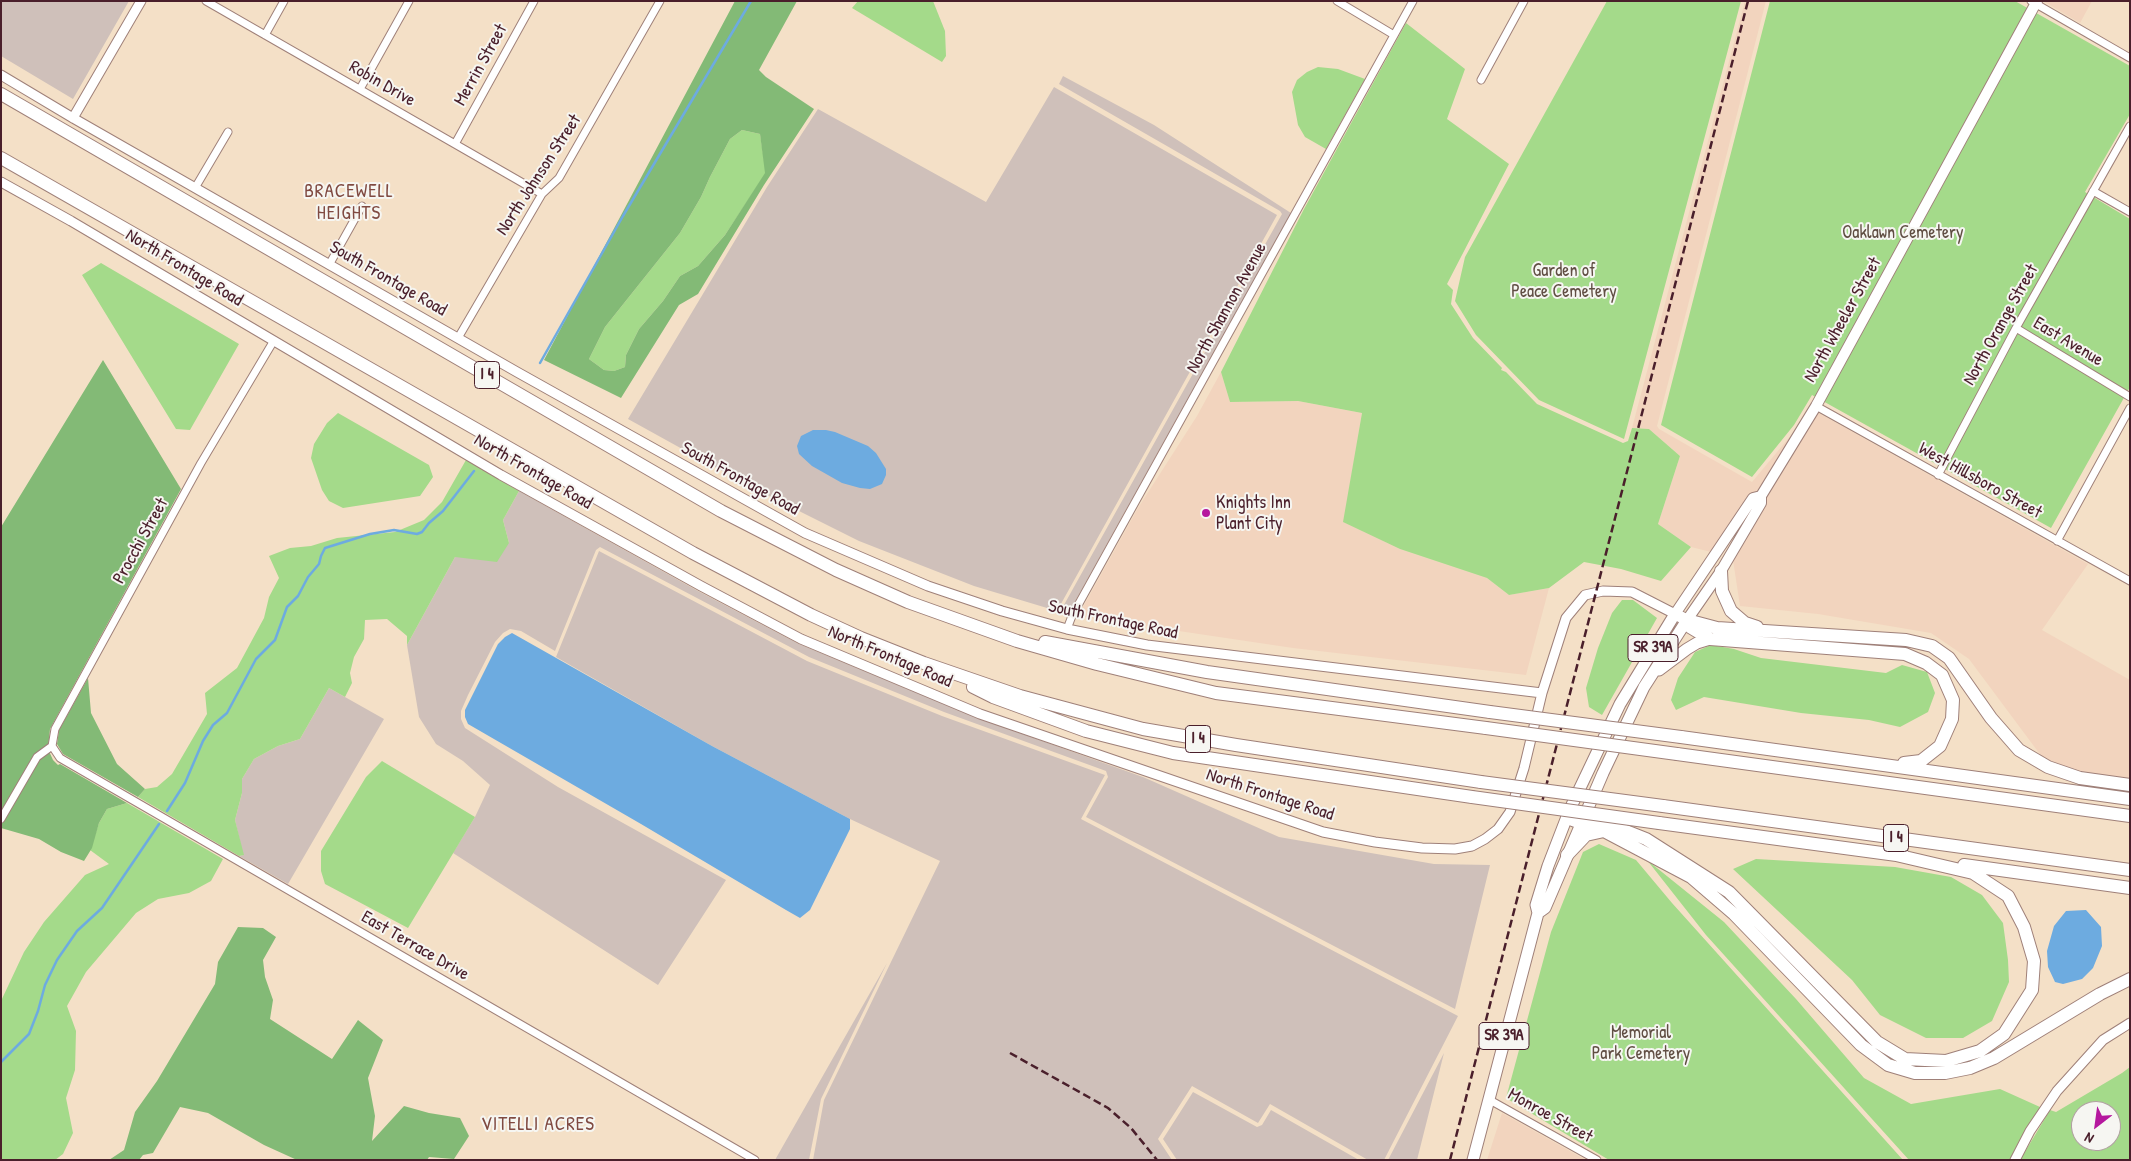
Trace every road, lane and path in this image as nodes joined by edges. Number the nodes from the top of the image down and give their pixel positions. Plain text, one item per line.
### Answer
1 (141, 1) edge
2 (206, 1) edge
3 (284, 1) edge
4 (409, 1) edge
5 (534, 1) edge
6 (660, 1) edge
7 (1337, 1) edge
8 (1413, 1) edge
9 (1524, 1) edge
10 (2035, 2) edge
11 (265, 35) junction
12 (1394, 35) junction
13 (2130, 58) edge
14 (1, 75) edge
15 (1481, 80) dead end
16 (360, 89) junction
17 (1, 94) edge
18 (73, 118) junction
19 (2130, 126) edge
20 (228, 132) dead end
21 (454, 144) junction
22 (1, 159) edge
23 (1, 182) edge
24 (195, 188) junction
25 (2093, 191) junction
26 (542, 194) junction
27 (362, 206) dead end
28 (2130, 212) edge
29 (329, 264) junction
30 (2016, 328) junction
31 (458, 338) junction
32 (273, 342) junction
33 (2130, 397) edge
34 (1816, 406) junction
35 (2130, 408) edge
36 (1938, 475) junction
37 (1761, 496) junction
38 (2057, 541) junction
39 (1721, 571) junction
40 (2130, 581) edge
41 (1675, 614) junction
42 (1688, 620) junction
43 (1067, 629) junction
44 (986, 631) junction
45 (1773, 632) junction
46 (1710, 639) junction
47 (924, 663) junction
48 (1648, 680) junction
49 (1542, 693) junction
50 (52, 746) junction
51 (1884, 766) junction
52 (2130, 785) edge
53 (2130, 800) edge
54 (1569, 814) junction
55 (2130, 816) edge
56 (1583, 818) junction
57 (1, 819) edge
58 (1604, 831) junction
59 (1567, 855) junction
60 (1896, 855) junction
61 (2130, 870) edge
62 (2130, 888) edge
63 (1538, 913) junction
64 (2130, 979) edge
65 (2130, 1023) edge
66 (1488, 1099) junction
67 (755, 1160) edge
68 (1473, 1160) edge
69 (1597, 1160) edge
70 (2015, 1160) edge

1 - 18 street
2 - 11 street, Robin Drive
3 - 11 street
4 - 16 street
5 - 21 street, Merrin Street
6 - 26 street, North Johnson Street
7 - 12 street
8 - 12 street, North Shannon Avenue
9 - 15 street
10 - 13 street
10 - 34 main road, North Wheeler Street
11 - 16 street, Robin Drive
12 - 43 street, North Shannon Avenue
14 - 18 street, South Frontage Road
16 - 21 street, Robin Drive
17 - 44 highway, I 4
18 - 24 street, South Frontage Road
19 - 25 street, North Orange Street
20 - 24 street
21 - 26 street, Robin Drive
22 - 47 highway, I 4
23 - 32 street, North Frontage Road
24 - 29 street, South Frontage Road
25 - 28 street
25 - 30 street, North Orange Street
26 - 31 street, North Johnson Street
27 - 29 street
29 - 31 street, South Frontage Road
30 - 33 street, East Avenue
30 - 36 street, North Orange Street
31 - 43 street, South Frontage Road
32 - 49 street, North Frontage Road
32 - 50 street, Procchi Street
34 - 36 street, West Hillsboro Street
34 - 37 main road, North Wheeler Street / SR 39A
35 - 38 street
36 - 38 street, West Hillsboro Street
37 - 39 main road, North Wheeler Street / SR 39A
37 - 41 main road, North Wheeler Street / SR 39A
38 - 40 street, West Hillsboro Street
39 - 42 main road, North Wheeler Street / SR 39A
39 - 45 highway
41 - 42 main road, North Frontage Road
41 - 49 street, North Frontage Road
41 - 54 main road, North Wheeler Street / SR 39A
42 - 45 highway
42 - 46 highway
42 - 48 main road, North Wheeler Street / SR 39A
43 - 49 street, South Frontage Road
44 - 51 highway, bridge
44 - 55 highway, I 4, bridge
45 - 52 highway
46 - 48 main road
46 - 51 highway
47 - 60 highway, bridge
47 - 61 highway, I 4, bridge
48 - 56 main road, North Wheeler Street / SR 39A
50 - 57 street
50 - 67 street, East Terrace Drive
51 - 53 highway
54 - 56 highway
54 - 63 main road, SR 39A
56 - 58 highway
56 - 59 main road, SR 39A
56 - 60 highway
58 - 59 highway
58 - 64 highway
59 - 63 main road, SR 39A
60 - 62 highway
63 - 66 main road, SR 39A
65 - 70 street
66 - 68 main road, SR 39A
66 - 69 street, Monroe Street

